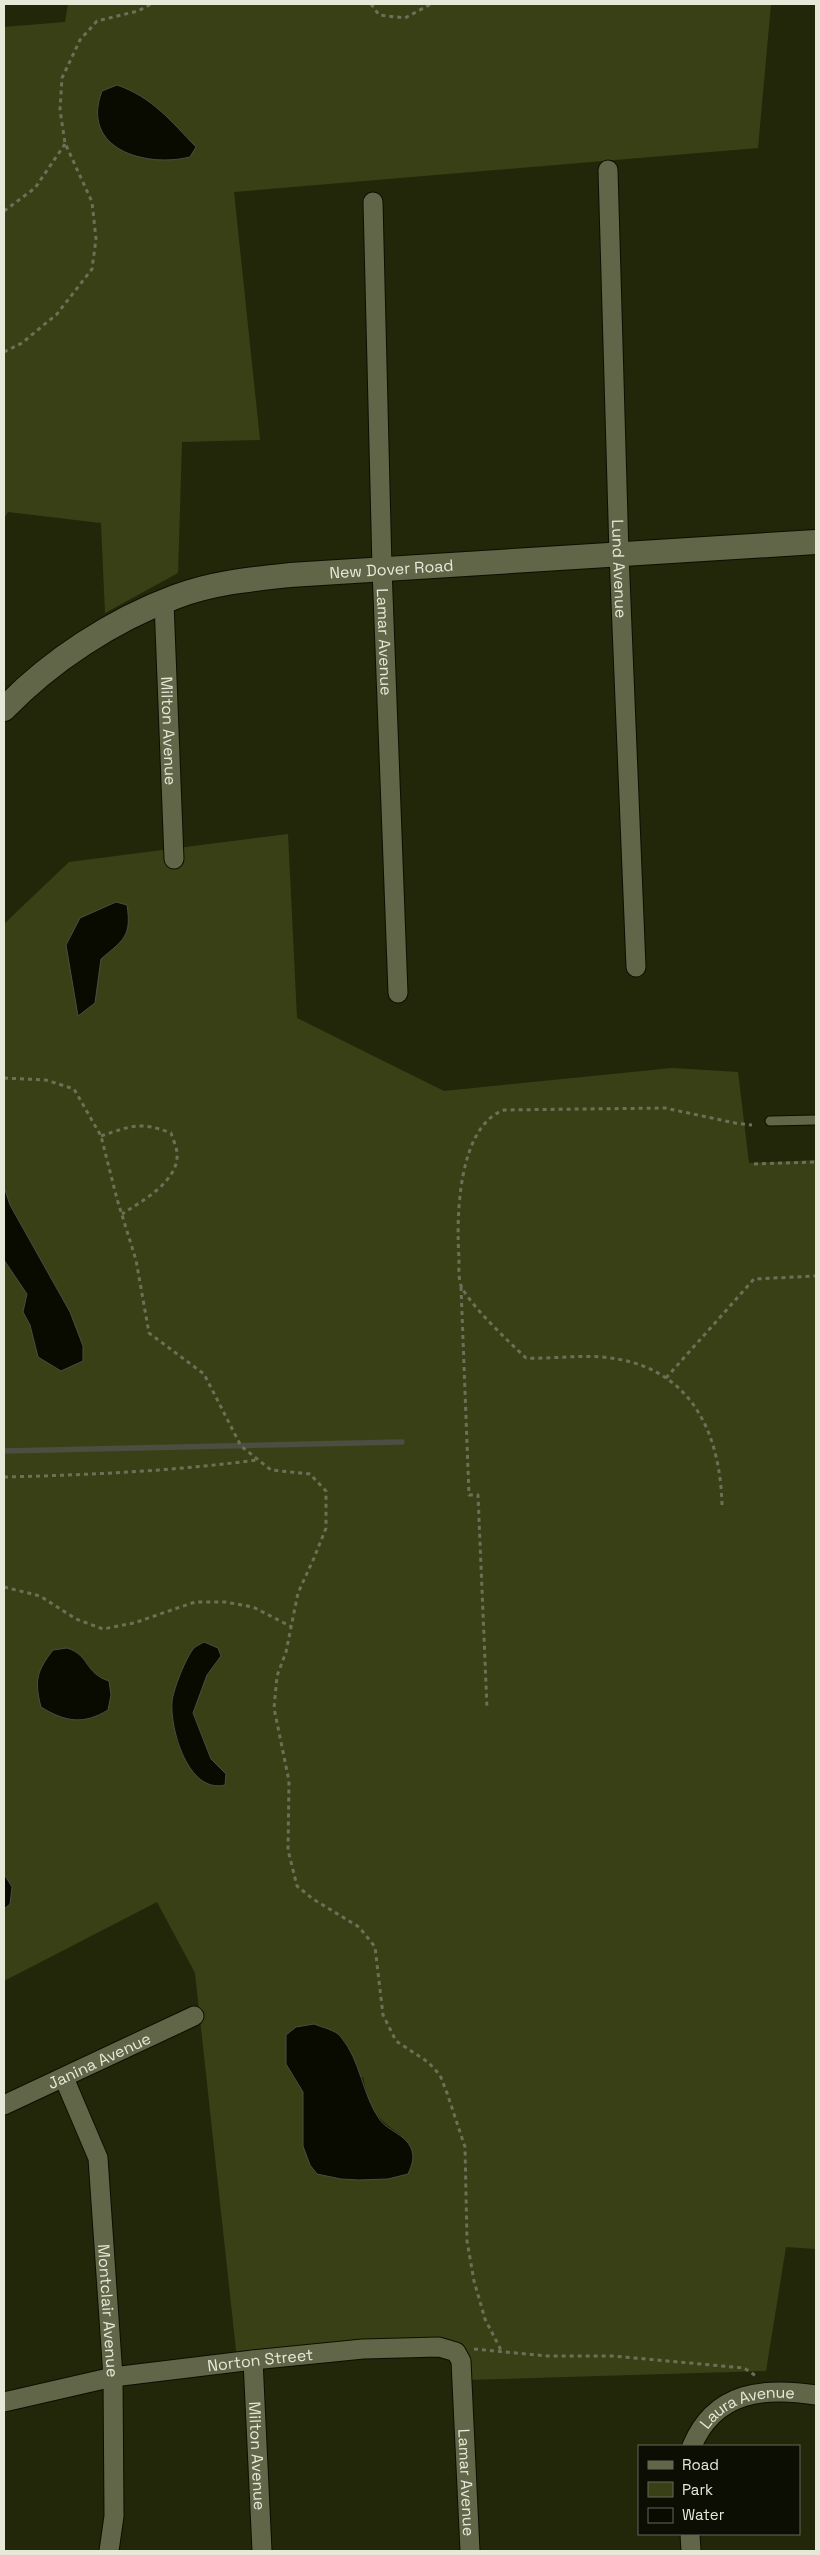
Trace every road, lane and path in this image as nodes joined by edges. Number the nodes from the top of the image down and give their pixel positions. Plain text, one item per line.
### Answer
1 (151, 4) edge
2 (371, 4) edge
3 (431, 4) edge
4 (65, 143) junction
5 (608, 170) dead end
6 (373, 202) dead end
7 (4, 211) edge
8 (4, 352) edge
9 (816, 542) edge
10 (619, 554) junction
11 (382, 568) junction
12 (164, 602) junction
13 (4, 709) edge
14 (174, 859) dead end
15 (636, 966) dead end
16 (398, 993) dead end
17 (4, 1078) edge
18 (816, 1120) edge
19 (770, 1121) dead end
20 (752, 1125) dead end
21 (101, 1136) junction
22 (816, 1162) edge
23 (754, 1164) dead end
24 (122, 1214) junction
25 (816, 1276) edge
26 (461, 1287) junction
27 (666, 1378) junction
28 (258, 1459) junction
29 (4, 1477) edge
30 (722, 1505) dead end
31 (4, 1587) edge
32 (292, 1627) junction
33 (487, 1708) dead end
34 (194, 2016) dead end
35 (64, 2078) junction
36 (4, 2105) edge
37 (456, 2352) junction
38 (502, 2352) junction
39 (253, 2360) junction
40 (756, 2375) dead end
41 (113, 2377) junction
42 (816, 2395) edge
43 (4, 2402) edge
44 (692, 2445) edge
45 (690, 2535) edge
46 (109, 2551) edge
47 (262, 2551) edge
48 (470, 2551) edge
49 (691, 2551) edge

1 - 4 path
2 - 3 path
4 - 7 path
4 - 8 path
5 - 10 street, Lund Avenue
6 - 11 street, Lamar Avenue
9 - 10 street, New Dover Road
10 - 11 street, New Dover Road
10 - 15 street, Lund Avenue
11 - 12 street, New Dover Road
11 - 16 street, Lamar Avenue
12 - 13 street, New Dover Road
12 - 14 street, Milton Avenue
17 - 21 path
18 - 19 lane
20 - 26 path
21 - 24 path
21 - 24 path
22 - 23 path
24 - 28 path
25 - 27 path
26 - 27 path
26 - 33 path
27 - 30 path
28 - 29 path
28 - 32 path
31 - 32 path
32 - 38 path
34 - 35 street, Janina Avenue
35 - 36 street, Janina Avenue
35 - 41 street, Montclair Avenue
37 - 38 path
37 - 39 street, Norton Street
37 - 48 street, Lamar Avenue
38 - 40 path
39 - 41 street, Norton Street
39 - 47 street, Milton Avenue
41 - 43 street, Norton Street
41 - 46 street, Montclair Avenue
42 - 44 street, Laura Avenue
45 - 49 street

